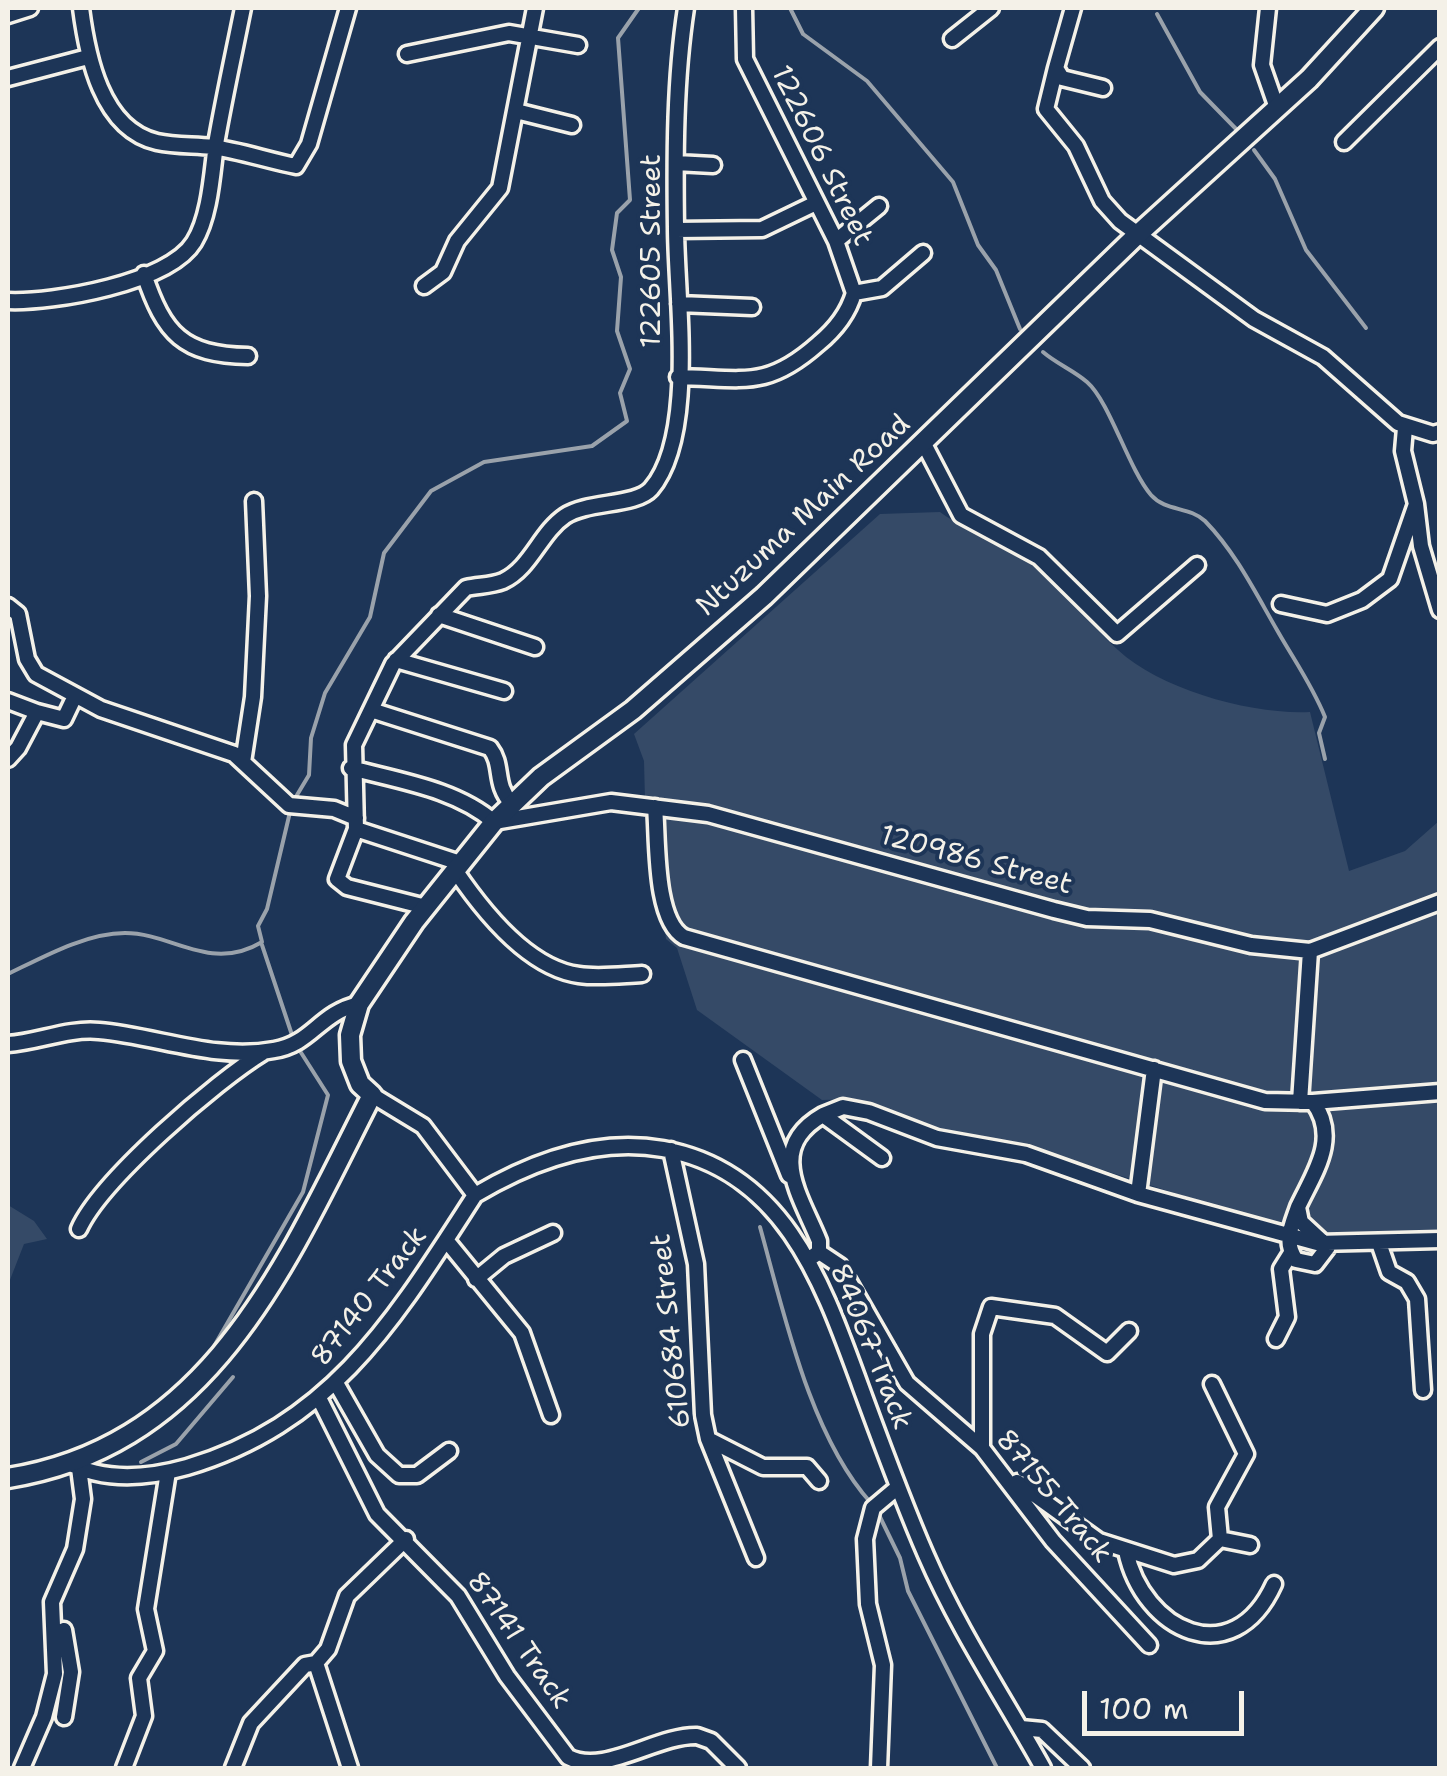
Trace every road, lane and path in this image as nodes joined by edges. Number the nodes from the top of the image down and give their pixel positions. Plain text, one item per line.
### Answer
1 (30, 8) edge
2 (80, 8) edge
3 (243, 8) edge
4 (348, 8) edge
5 (535, 8) edge
6 (686, 8) edge
7 (744, 8) edge
8 (991, 8) edge
9 (1073, 8) edge
10 (1268, 8) edge
11 (1374, 8) edge
12 (8, 15) edge
13 (532, 34) junction
14 (952, 39) dead end
15 (578, 45) dead end
16 (1440, 47) edge
17 (407, 54) dead end
18 (88, 57) junction
19 (1056, 68) junction
20 (8, 78) edge
21 (1103, 88) dead end
22 (1277, 108) junction
23 (516, 111) junction
24 (572, 125) dead end
25 (1344, 142) dead end
26 (216, 147) junction
27 (676, 163) junction
28 (713, 165) dead end
29 (816, 204) junction
30 (879, 206) dead end
31 (676, 230) junction
32 (1136, 236) junction
33 (836, 241) junction
34 (923, 254) dead end
35 (144, 274) junction
36 (424, 286) dead end
37 (854, 293) junction
38 (8, 301) edge
39 (679, 304) junction
40 (752, 308) dead end
41 (248, 356) dead end
42 (678, 377) junction
43 (1406, 428) junction
44 (1437, 436) edge
45 (923, 442) junction
46 (254, 501) dead end
47 (1416, 504) junction
48 (1197, 565) dead end
49 (1282, 604) dead end
50 (8, 606) edge
51 (1440, 610) edge
52 (439, 615) junction
53 (535, 647) dead end
54 (396, 660) junction
55 (504, 690) dead end
56 (75, 696) junction
57 (8, 701) edge
58 (370, 710) junction
59 (37, 712) junction
60 (8, 759) edge
61 (243, 762) junction
62 (352, 768) junction
63 (512, 804) junction
64 (655, 807) junction
65 (494, 822) junction
66 (356, 824) junction
67 (458, 867) junction
68 (1440, 902) edge
69 (426, 907) junction
70 (1310, 951) junction
71 (642, 974) dead end
72 (359, 1004) junction
73 (8, 1044) edge
74 (265, 1052) junction
75 (743, 1060) dead end
76 (1154, 1069) junction
77 (1440, 1092) edge
78 (372, 1095) junction
79 (1307, 1102) junction
80 (823, 1115) junction
81 (671, 1150) junction
82 (882, 1158) dead end
83 (790, 1176) junction
84 (1138, 1194) junction
85 (476, 1195) junction
86 (1298, 1207) junction
87 (78, 1229) dead end
88 (553, 1234) dead end
89 (1288, 1236) junction
90 (446, 1240) junction
91 (1440, 1240) edge
92 (1379, 1243) junction
93 (1327, 1244) junction
94 (1291, 1253) junction
95 (814, 1256) junction
96 (476, 1279) junction
97 (1129, 1331) dead end
98 (1276, 1339) dead end
99 (336, 1383) junction
100 (1212, 1384) dead end
101 (1424, 1390) dead end
102 (320, 1400) junction
103 (551, 1415) dead end
104 (708, 1439) junction
105 (982, 1448) junction
106 (449, 1450) dead end
107 (73, 1465) junction
108 (1001, 1469) junction
109 (168, 1472) junction
110 (8, 1478) edge
111 (819, 1482) dead end
112 (898, 1487) junction
113 (406, 1539) junction
114 (1220, 1540) junction
115 (1250, 1546) dead end
116 (1126, 1550) junction
117 (756, 1558) dead end
118 (60, 1580) junction
119 (1274, 1584) dead end
120 (1149, 1645) dead end
121 (316, 1663) junction
122 (64, 1716) dead end
123 (1021, 1728) junction
124 (22, 1768) edge
125 (124, 1768) edge
126 (233, 1768) edge
127 (350, 1768) edge
128 (738, 1768) edge
129 (879, 1768) edge
130 (1043, 1768) edge
131 (1082, 1768) edge

1 - 12 street
2 - 18 street
3 - 26 street
4 - 26 street
5 - 13 street
6 - 27 street, 122605 Street
7 - 29 street, 122606 Street
8 - 14 street
9 - 19 street
10 - 22 street
11 - 22 main road, Ntuzuma Main Road
13 - 15 street
13 - 17 street
13 - 23 street
16 - 25 street
18 - 20 street
18 - 26 street
19 - 21 street
19 - 32 street
22 - 32 main road, Ntuzuma Main Road
23 - 24 street
23 - 36 street
26 - 35 street
27 - 28 street
27 - 31 street, 122605 Street
29 - 31 street
29 - 33 street, 122606 Street
30 - 33 street
31 - 39 street, 122605 Street
32 - 43 street
32 - 45 main road, Ntuzuma Main Road
33 - 37 street, 122606 Street
34 - 37 street
35 - 38 street
35 - 41 street
37 - 42 street
39 - 40 street
39 - 42 street, 122605 Street
42 - 52 street, 122605 Street
43 - 44 street
43 - 47 street
45 - 48 street
45 - 63 main road, Ntuzuma Main Road
46 - 61 street
47 - 49 street
47 - 51 street
50 - 56 street
52 - 53 street
52 - 54 street
54 - 55 street
54 - 58 street
56 - 59 street
56 - 61 street
57 - 59 street
58 - 62 street
58 - 63 street
59 - 60 street
61 - 66 street
62 - 65 street
62 - 66 street
63 - 65 main road, Ntuzuma Main Road
64 - 65 street, 120986 Street
64 - 70 street, 120986 Street
64 - 76 street
65 - 67 main road, Ntuzuma Main Road
66 - 67 street
66 - 69 street
67 - 69 main road, Ntuzuma Main Road
67 - 71 street
68 - 70 street, 120986 Street
69 - 72 main road, Ntuzuma Main Road
70 - 79 street
72 - 74 street
72 - 78 main road, Ntuzuma Main Road
73 - 74 street
74 - 87 street
75 - 83 street
76 - 79 street
76 - 84 street
77 - 79 street
78 - 85 street
78 - 107 main road
79 - 86 street
80 - 82 street
80 - 83 street
80 - 84 street
81 - 85 street, 84067 Track
81 - 95 street, 84067 Track
81 - 104 street, 610684 Street
83 - 95 street
84 - 89 street
85 - 90 street, 87140 Track
86 - 89 street
86 - 93 street
88 - 96 street
89 - 93 street
89 - 94 street
90 - 96 street
90 - 99 street, 87140 Track
91 - 92 street
92 - 93 street
92 - 101 street
93 - 94 street
94 - 98 street
95 - 105 street, 87155 Track
95 - 112 street, 84067 Track
96 - 103 street
97 - 105 street
99 - 102 street, 87140 Track
99 - 106 street
100 - 114 street
102 - 109 street, 87140 Track
102 - 113 street, 87141 Track
104 - 111 street
104 - 117 street, 610684 Street
105 - 108 street, 87155 Track
107 - 109 street, 87140 Track
107 - 110 main road
107 - 118 street
108 - 116 street
108 - 120 street, 87155 Track
109 - 125 street
112 - 123 street, 84067 Track
112 - 129 street
113 - 121 street
113 - 128 street, 87141 Track
114 - 115 street
114 - 116 street
116 - 119 street
118 - 122 street
118 - 124 street
121 - 126 street
121 - 127 street
123 - 130 street, 84067 Track
123 - 131 street

